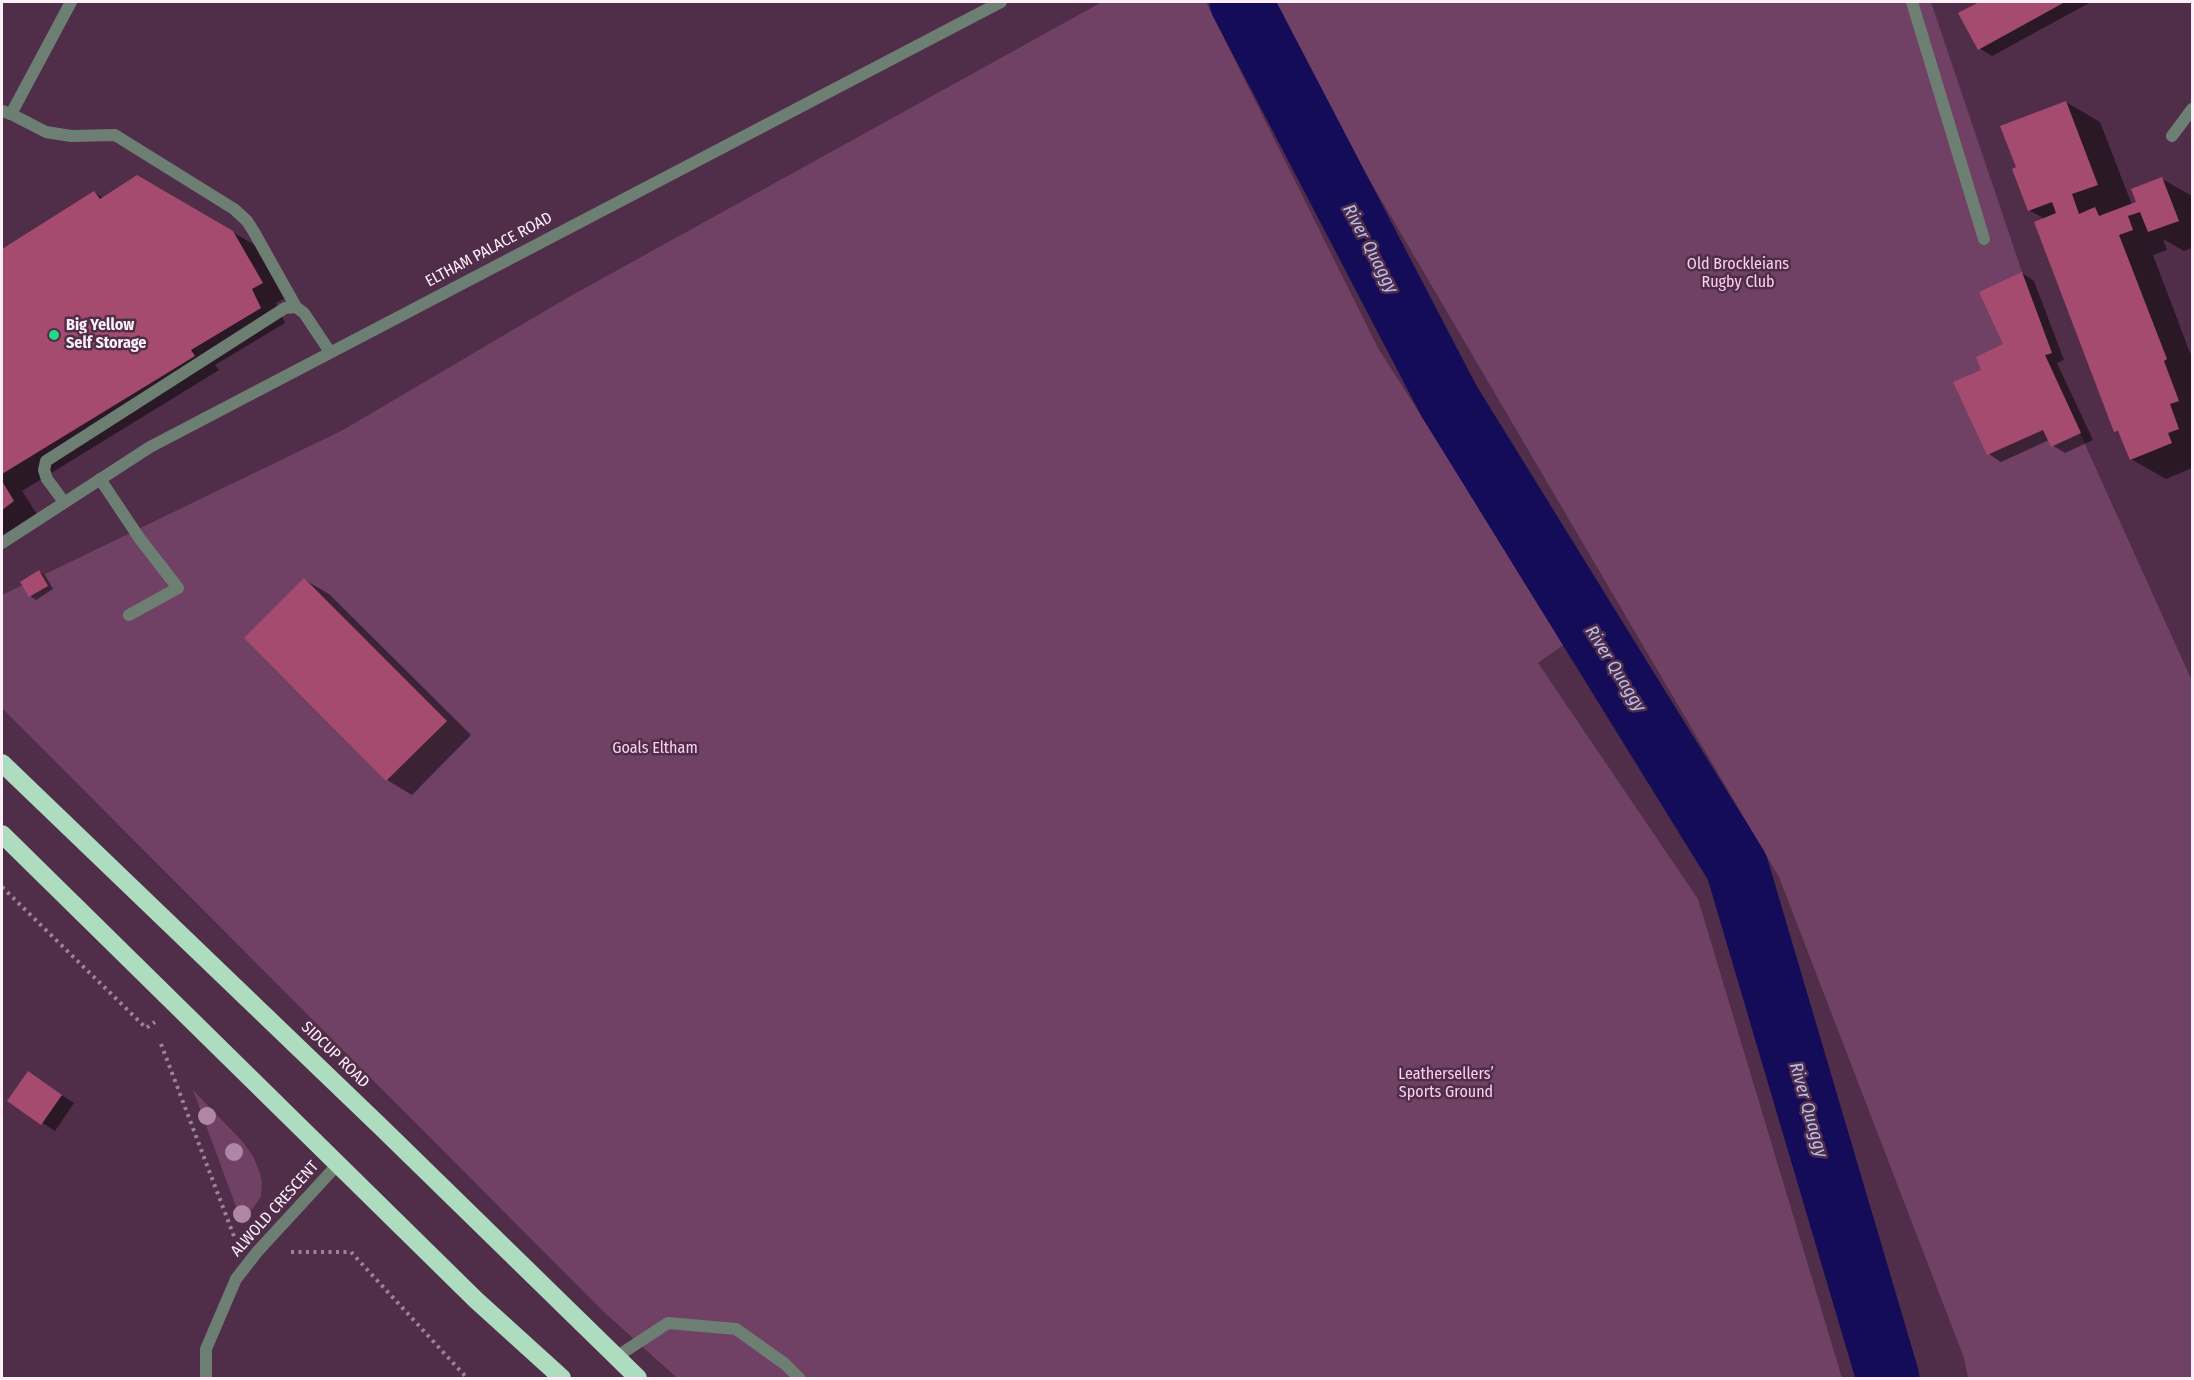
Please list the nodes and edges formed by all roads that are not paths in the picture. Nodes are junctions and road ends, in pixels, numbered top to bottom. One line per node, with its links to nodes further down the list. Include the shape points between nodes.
1 (71, 2): 5 (street)
2 (1001, 2): 9 (street, ELTHAM PALACE ROAD)
3 (1911, 2): 7 (street)
4 (2193, 109): 6 (street)
5 (6, 112): 8 (street, via 46,132 115,135 234,209 251,226)
6 (2172, 136)
7 (1984, 239)
8 (296, 307): 9 (street); 11 (street, via 285,308 46,461 47,479)
9 (330, 352): 10 (street, ELTHAM PALACE ROAD, via 150,447)
10 (100, 479): 11 (street, ELTHAM PALACE ROAD); 13 (street, via 178,588)
11 (64, 502): 12 (street, ELTHAM PALACE ROAD)
12 (2, 543)
13 (129, 615)
14 (2, 763): 17 (highway, SIDCUP ROAD)
15 (2, 834): 16 (highway)
16 (338, 1164): 18 (street, ALWOLD CRESCENT, via 236,1279 206,1349); 19 (highway, via 476,1300)
17 (616, 1357): 20 (highway, SIDCUP ROAD); 21 (street, via 668,1323 736,1329)
18 (206, 1378)
19 (562, 1378)
20 (638, 1378)
21 (799, 1378)

